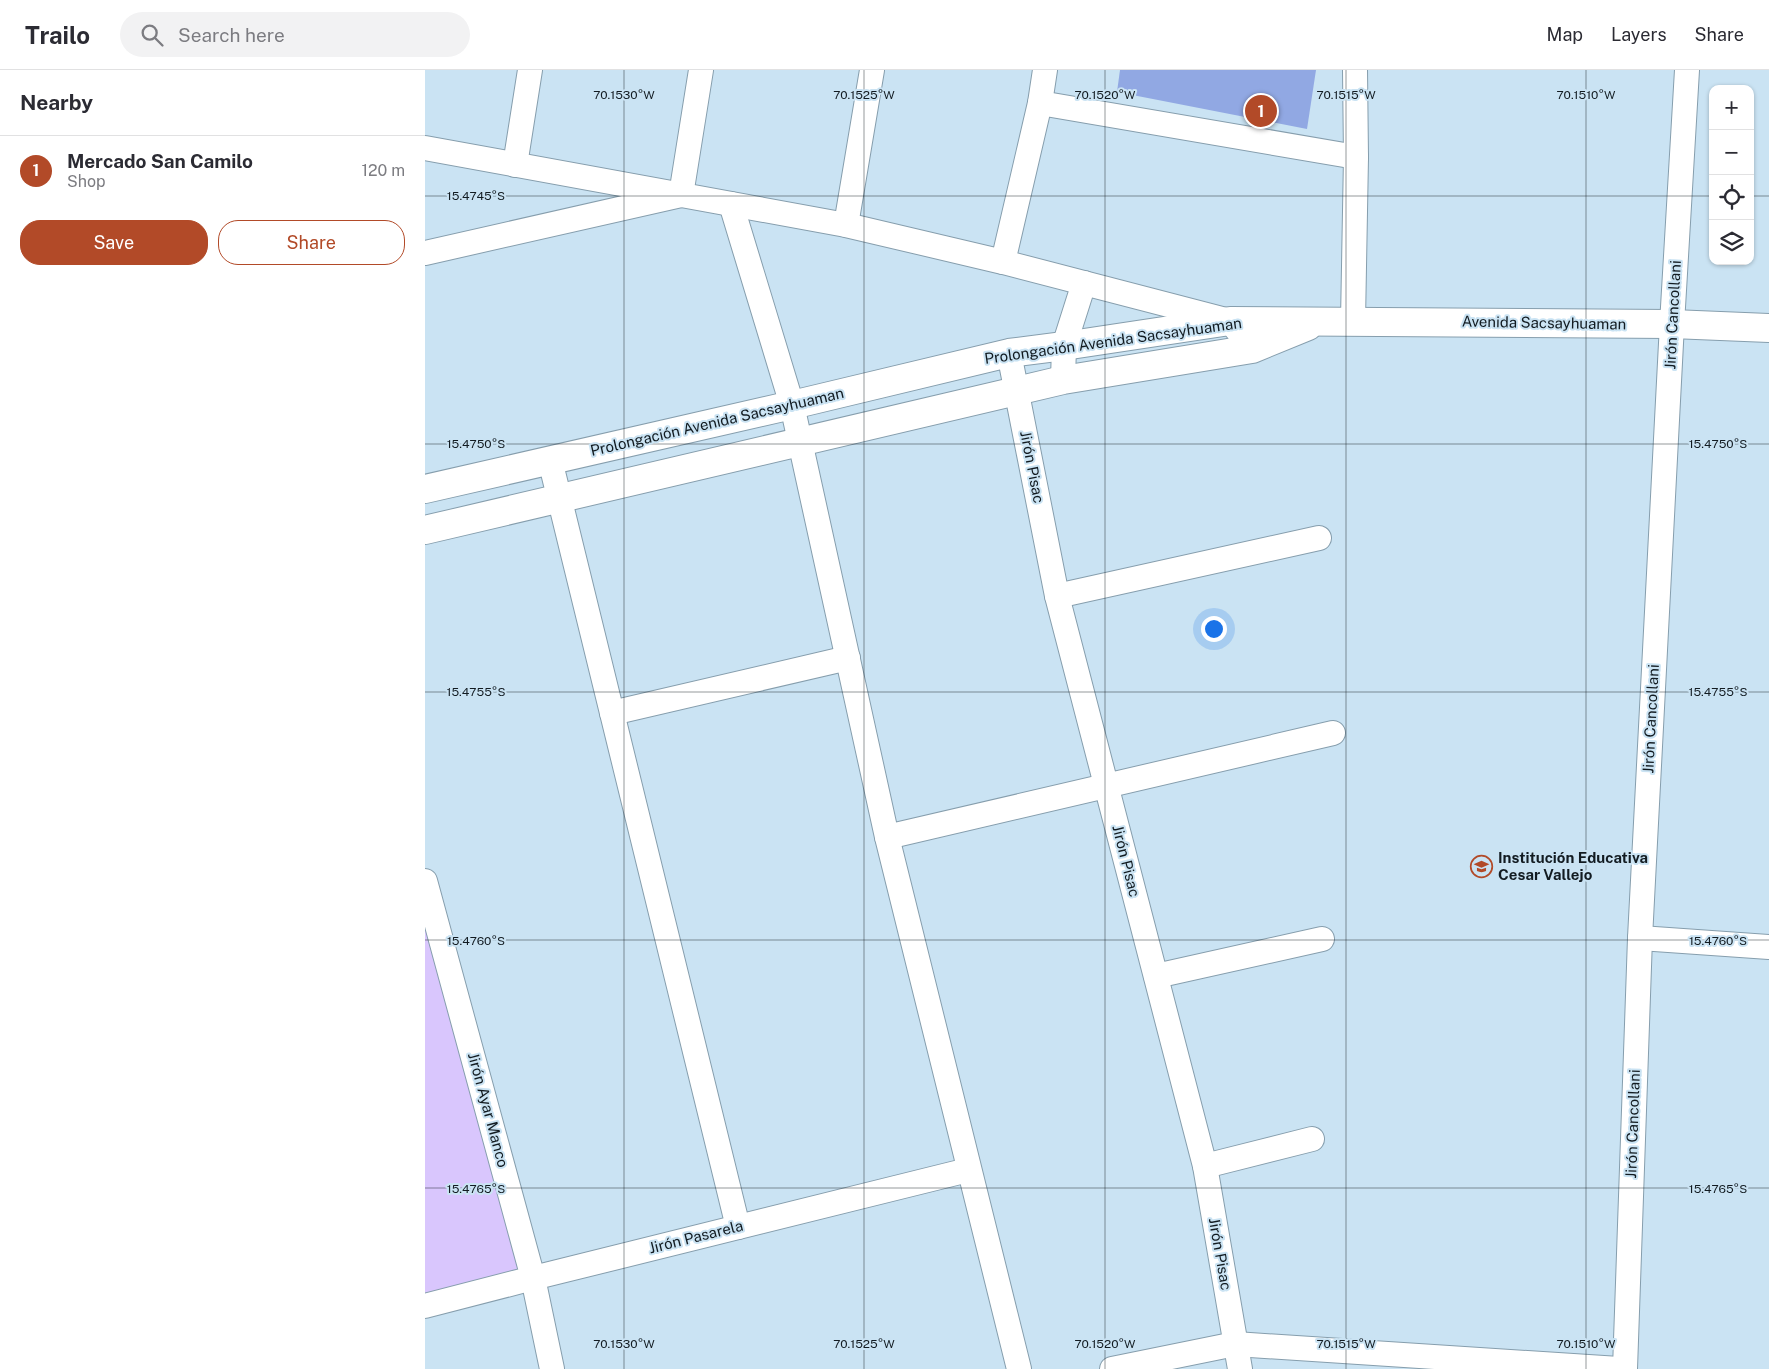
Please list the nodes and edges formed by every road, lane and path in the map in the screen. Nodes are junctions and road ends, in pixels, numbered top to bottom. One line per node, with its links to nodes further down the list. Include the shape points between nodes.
1 (530, 70): 10 (street)
2 (701, 70): 11 (street)
3 (872, 70): 13 (street)
4 (1045, 70): 7 (street)
5 (1355, 70): 9 (street)
6 (1687, 70): 20 (street, Jirón Cancollani)
7 (1040, 103): 9 (street); 15 (street)
8 (425, 148): 10 (street)
9 (1356, 157): 18 (street)
10 (515, 165): 11 (street)
11 (681, 195): 12 (street); 14 (street)
12 (731, 204): 13 (street); 27 (street)
13 (846, 225): 15 (street)
14 (425, 253)
15 (1003, 262): 16 (street)
16 (1084, 283): 17 (street); 22 (street)
17 (1230, 321): 19 (street, Prolongación Avenida Sacsayhuaman); 22 (street, Prolongación Avenida Sacsayhuaman); 23 (street)
18 (1353, 321): 19 (street, Avenida Sacsayhuaman); 20 (street, Avenida Sacsayhuaman)
19 (1318, 322): 23 (street, Prolongación Avenida Sacsayhuaman)
20 (1672, 324): 21 (street, Avenida Sacsayhuaman); 41 (street, Jirón Cancollani)
21 (1769, 328)
22 (1064, 346): 24 (street, Prolongación Avenida Sacsayhuaman); 25 (street)
23 (1252, 349): 25 (street, Prolongación Avenida Sacsayhuaman)
24 (1009, 353): 26 (street, Jirón Pisac); 27 (street, Prolongación Avenida Sacsayhuaman)
25 (1063, 380): 26 (street, Prolongación Avenida Sacsayhuaman)
26 (1017, 391): 28 (street, Prolongación Avenida Sacsayhuaman); 34 (street, Jirón Pisac)
27 (792, 405): 28 (street); 29 (street, Prolongación Avenida Sacsayhuaman)
28 (800, 442): 31 (street, Prolongación Avenida Sacsayhuaman); 35 (street)
29 (550, 460): 30 (street, Prolongación Avenida Sacsayhuaman); 31 (street)
30 (425, 489)
31 (559, 499): 32 (street, Prolongación Avenida Sacsayhuaman); 36 (street)
32 (425, 530)
33 (1319, 538): 34 (street)
34 (1057, 596): 38 (street, Jirón Pisac)
35 (847, 658): 36 (street); 39 (street)
36 (612, 713): 48 (street)
37 (1333, 733): 38 (street)
38 (1107, 786): 39 (street); 44 (street, Jirón Pisac)
39 (887, 838): 47 (street)
40 (425, 881): 49 (street, Jirón Ayar Manco)
41 (1640, 938): 43 (street); 57 (street, Jirón Cancollani)
42 (1321, 939): 44 (street)
43 (1769, 947)
44 (1155, 976): 46 (street, Jirón Pisac)
45 (1312, 1139): 46 (street)
46 (1205, 1166): 51 (street, Jirón Pisac)
47 (968, 1170): 48 (street, Jirón Pasarela); 53 (street)
48 (738, 1227): 49 (street, Jirón Pasarela)
49 (533, 1278): 50 (street, Jirón Pasarela); 52 (street, Jirón Ayar Manco)
50 (425, 1306)
51 (1235, 1344): 54 (street); 55 (street, Jirón Pisac); 56 (street)
52 (552, 1369)
53 (1019, 1369)
54 (1112, 1369)
55 (1241, 1369)
56 (1619, 1369)
57 (1625, 1369)

